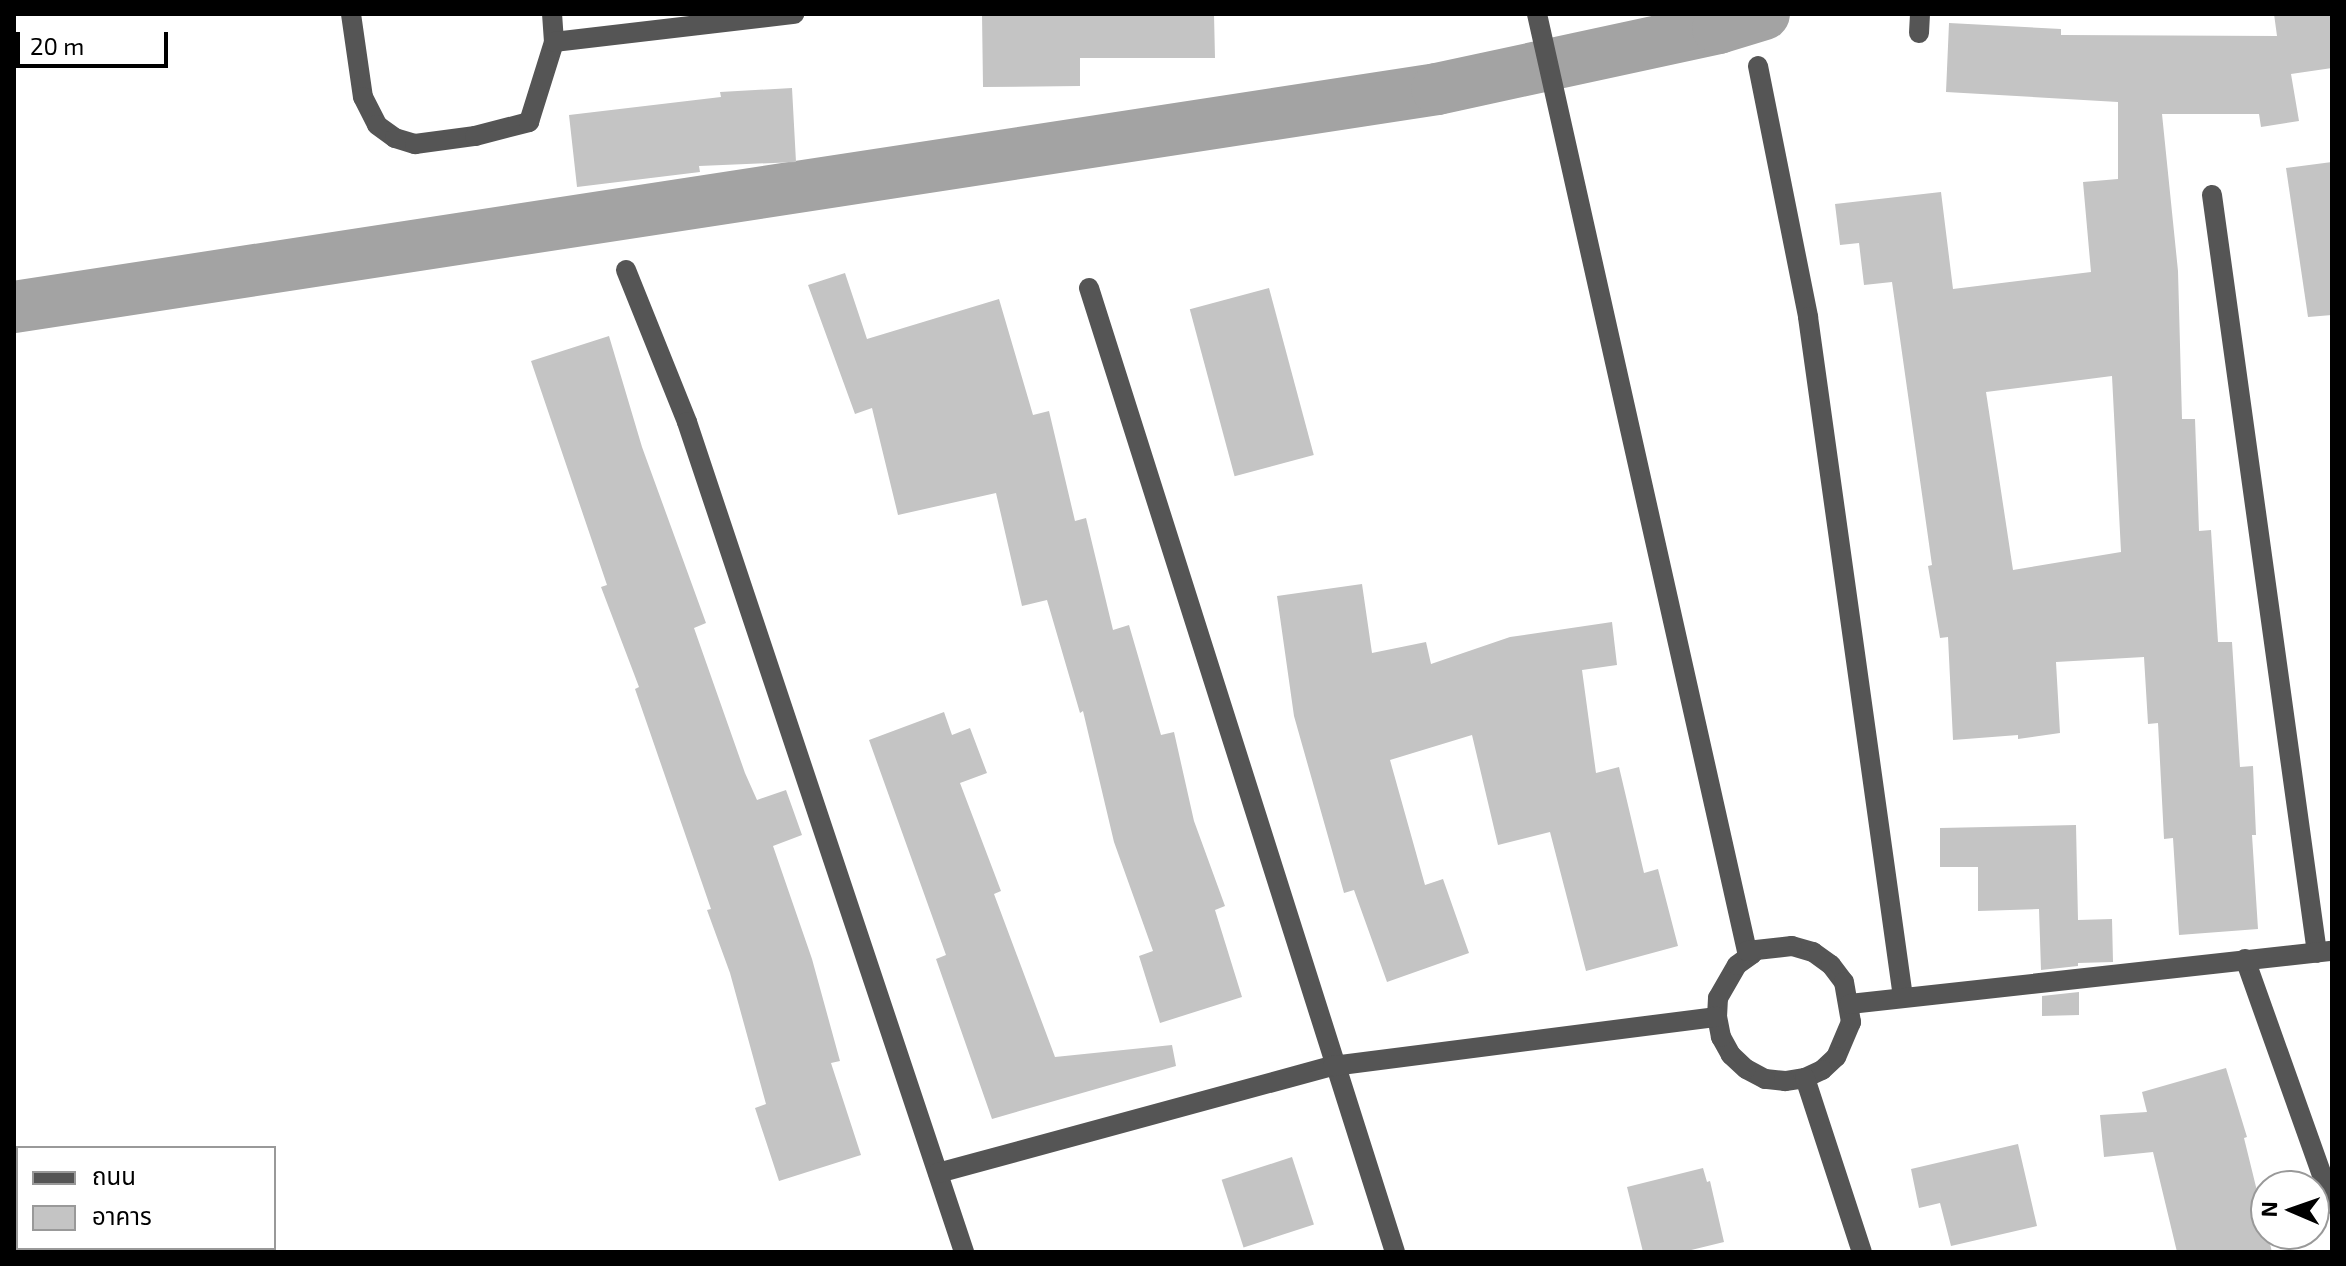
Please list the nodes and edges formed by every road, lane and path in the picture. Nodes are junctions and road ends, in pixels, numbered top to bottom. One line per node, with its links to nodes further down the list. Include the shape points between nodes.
1 (351, 14): 6 (street, via 363,97 377,125 415,144 529,122)
2 (552, 14): 6 (street)
3 (794, 14): 5 (street)
4 (1537, 14): 11 (street)
5 (768, 15): 6 (street)
6 (554, 42)
7 (1758, 66): 14 (street, via 1808,317)
8 (2212, 195): 12 (street)
9 (626, 270): 19 (street, via 687,422)
10 (1089, 288): 17 (street)
11 (1747, 951): 15 (street, via 1792,946 1813,952 1844,982); 16 (street, via 1752,954 1726,980)
12 (2324, 952): 13 (street)
13 (2245, 959): 14 (street); 20 (street)
14 (1903, 997): 15 (street)
15 (1850, 1004): 18 (street, via 1851,1022 1836,1057)
16 (1717, 1017): 17 (street); 18 (street, via 1731,1055 1746,1069 1765,1079)
17 (1333, 1066): 19 (street); 22 (street)
18 (1805, 1078): 23 (street)
19 (938, 1173): 21 (street)
20 (2332, 1204)
21 (964, 1252)
22 (1395, 1252)
23 (1862, 1252)

